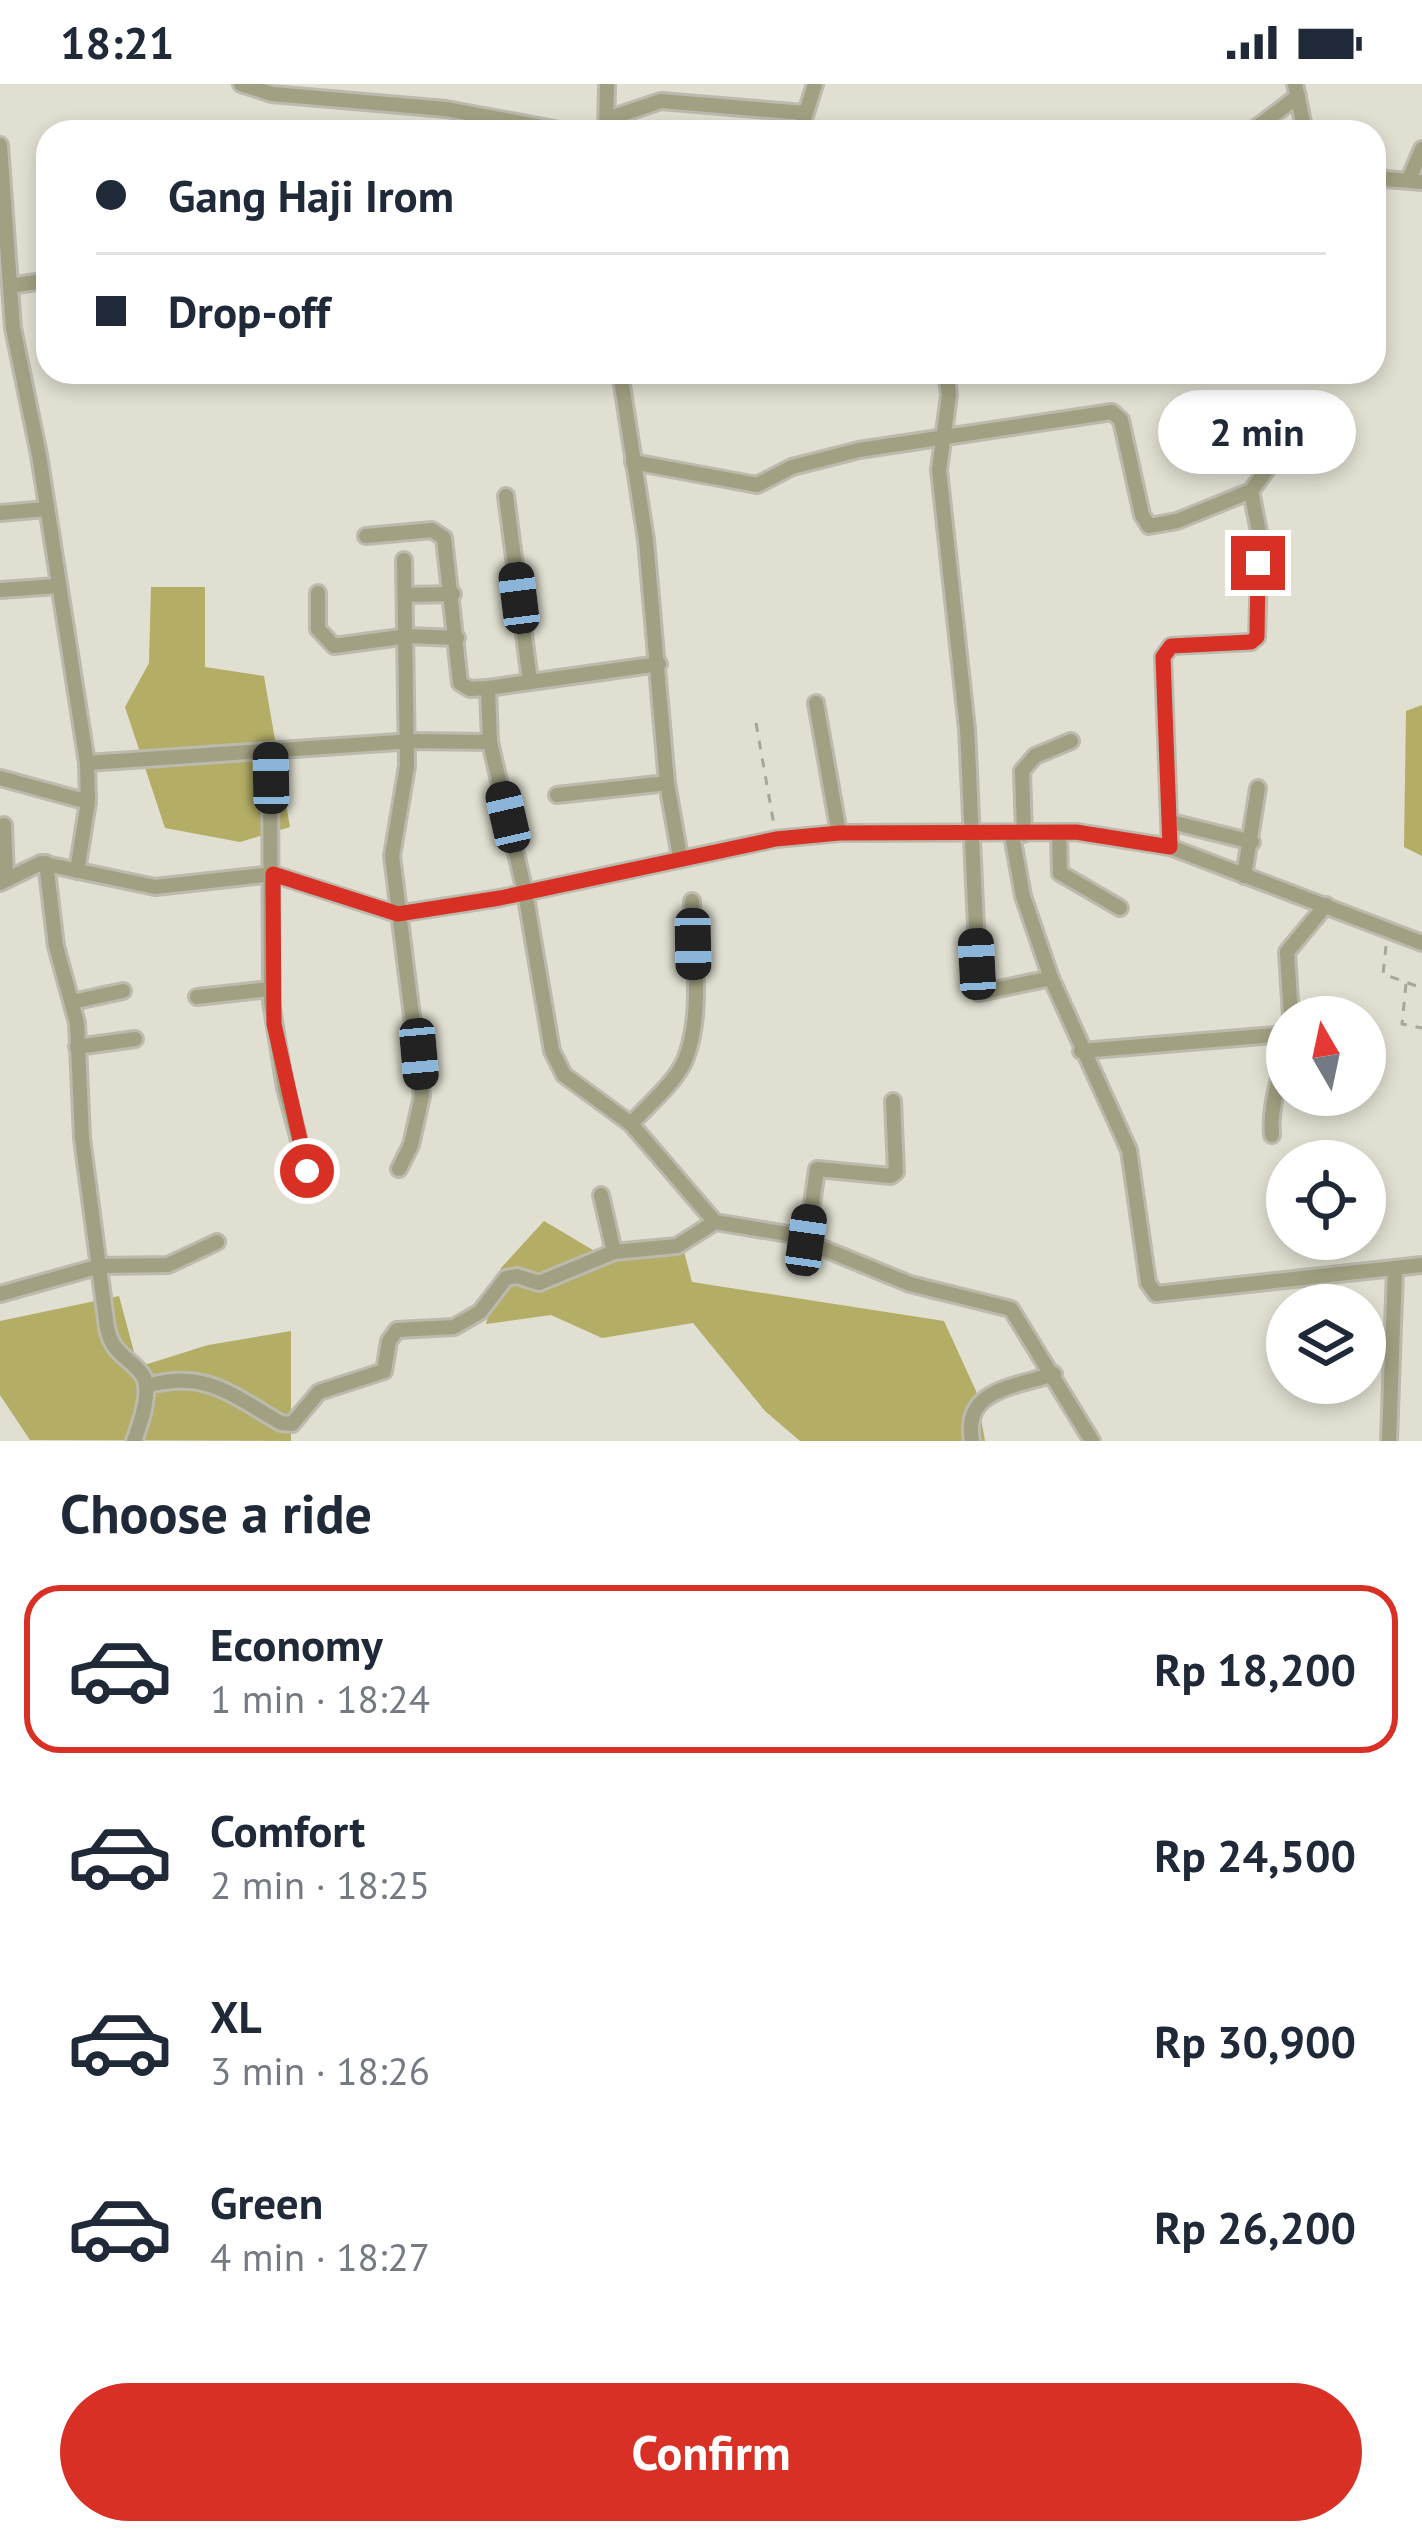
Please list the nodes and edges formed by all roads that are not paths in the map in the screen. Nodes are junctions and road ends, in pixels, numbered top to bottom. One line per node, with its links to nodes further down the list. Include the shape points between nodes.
1 (241, 84): 6 (street)
2 (607, 84): 7 (street)
3 (815, 84): 5 (street)
4 (1296, 90): 10 (street); 11 (street)
5 (804, 112): 8 (street, via 662,101); 9 (street)
6 (505, 120)
7 (607, 120)
8 (618, 120)
9 (802, 120)
10 (1264, 120)
11 (1302, 120)
12 (0, 145): 17 (street)
13 (1422, 149): 15 (street)
14 (1386, 179): 15 (street)
15 (1416, 180)
16 (35, 282): 17 (street)
17 (10, 286): 25 (street)
18 (622, 384): 22 (street)
19 (947, 384): 21 (street)
20 (1274, 432): 23 (street, via 1268,468)
21 (940, 437): 22 (street, via 799,465 757,485); 23 (street, via 1112,412 1121,420 1149,526); 55 (street)
22 (633, 462): 36 (street)
23 (1251, 491): 50 (street, via 1260,537 1257,637 1171,646 1163,657)
24 (506, 496): 37 (street)
25 (46, 508): 26 (street); 29 (street)
26 (0, 513)
27 (366, 536): 32 (street, via 438,531)
28 (404, 560): 33 (street)
29 (57, 586): 30 (street); 44 (street)
30 (0, 590)
31 (318, 593): 34 (street, via 318,629 334,646)
32 (453, 594): 33 (street); 35 (street)
33 (406, 595): 34 (street)
34 (408, 636): 35 (street); 40 (street)
35 (457, 638): 38 (street, via 460,683)
36 (659, 664): 37 (street); 46 (street)
37 (530, 681): 38 (street)
38 (488, 688): 42 (street)
39 (816, 703): 52 (street)
40 (406, 741): 42 (street); 43 (street); 68 (street, via 392,856)
41 (1071, 741): 54 (street, via 1035,756 1022,771)
42 (490, 742): 64 (street)
43 (270, 751): 44 (street); 61 (street)
44 (87, 763): 49 (street)
45 (0, 778): 49 (street)
46 (667, 782): 48 (street); 58 (street)
47 (1258, 788): 56 (street)
48 (557, 796)
49 (88, 802): 60 (street)
50 (1171, 822): 56 (street); 57 (street)
51 (4, 825): 63 (street)
52 (839, 833): 55 (street); 58 (street)
53 (1059, 833): 54 (street); 57 (street); 67 (street, via 1060,873)
54 (1018, 834): 55 (street); 70 (street, via 1023,896)
55 (971, 836): 70 (street, via 979,993)
56 (1252, 842): 62 (street)
57 (1170, 847): 62 (street)
58 (680, 856): 64 (street)
59 (46, 863): 60 (street); 63 (street); 75 (street, via 56,946)
60 (77, 871): 61 (street, via 154,887)
61 (273, 874): 68 (street); 71 (street)
62 (1244, 876): 66 (street)
63 (3, 881)
64 (525, 892): 68 (street); 82 (street, via 556,1064)
65 (692, 901): 82 (street, via 688,1050)
66 (1326, 905): 69 (street); 73 (street, via 1287,952)
67 (1120, 908)
68 (398, 914): 84 (street, via 422,1096)
69 (1422, 944)
70 (1051, 978): 79 (street)
71 (270, 989): 74 (street); 85 (street)
72 (123, 991): 75 (street)
73 (1290, 996)
74 (196, 997)
75 (73, 1002): 78 (street)
76 (1266, 1038): 79 (street)
77 (135, 1039): 78 (street)
78 (77, 1047): 92 (street)
79 (1081, 1051): 93 (street, via 1129,1150 1156,1294)
80 (893, 1101): 88 (street, via 896,1172 817,1169)
81 (1270, 1116): 83 (street)
82 (631, 1124): 87 (street)
83 (1272, 1135)
84 (399, 1169)
85 (307, 1171)
86 (601, 1195): 90 (street)
87 (715, 1222): 88 (street); 90 (street, via 677,1246)
88 (806, 1240): 95 (street, via 910,1285 1008,1307)
89 (217, 1242): 92 (street, via 168,1265)
90 (614, 1252): 96 (street, via 539,1283 506,1278 480,1312 454,1327 398,1330 384,1371 320,1392 292,1424 191,1378)
91 (1422, 1265): 93 (street)
92 (100, 1266): 94 (street); 96 (street, via 110,1342)
93 (1395, 1269): 100 (street)
94 (0, 1294)
95 (1054, 1374): 98 (street, via 985,1398 969,1414); 99 (street)
96 (146, 1387): 97 (street)
97 (134, 1441)
98 (972, 1441)
99 (1092, 1441)
100 (1389, 1441)

